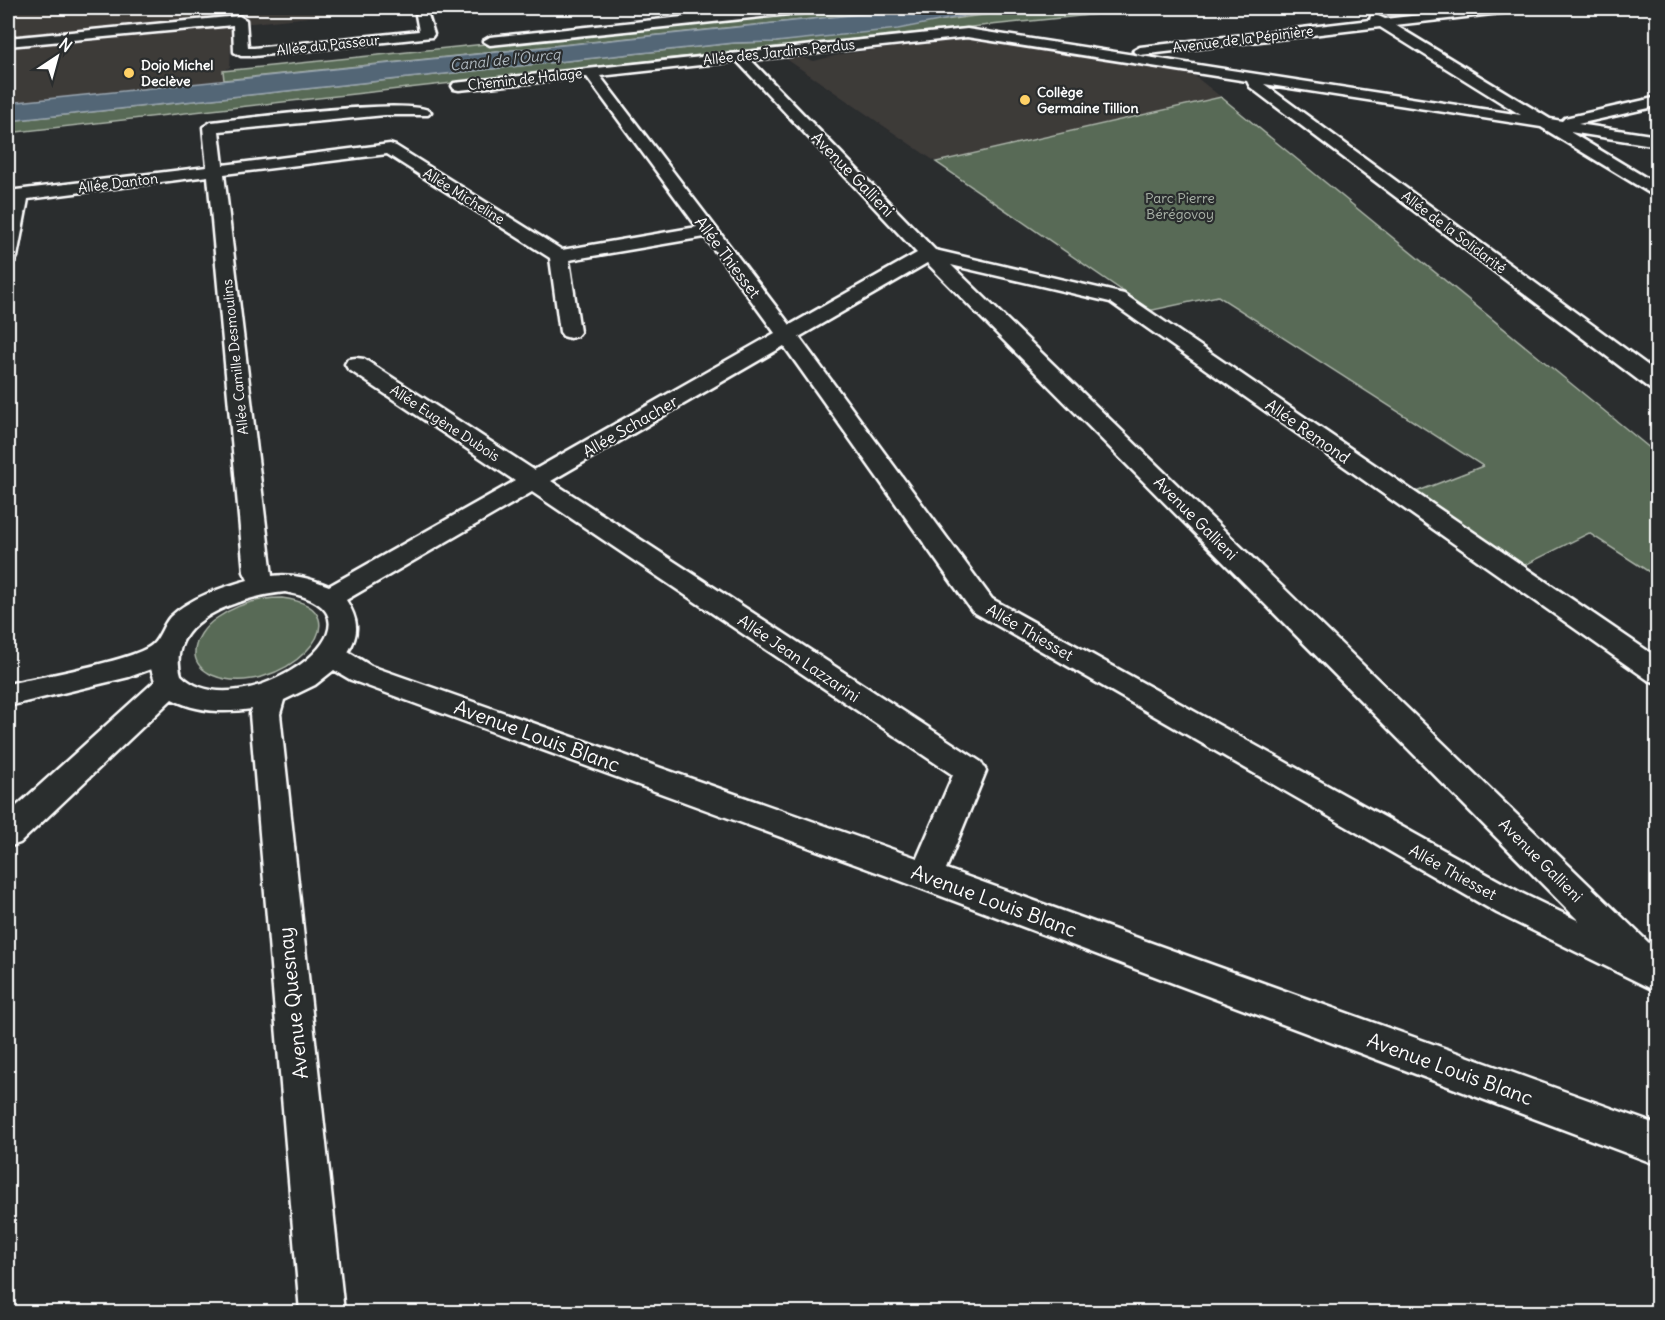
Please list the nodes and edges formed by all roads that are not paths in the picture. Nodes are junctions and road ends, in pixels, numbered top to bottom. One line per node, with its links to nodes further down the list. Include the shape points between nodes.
1 (809, 8): 6 (street)
2 (1510, 8): 7 (street, Avenue de la Pépinière)
3 (637, 10): 6 (street, via 652,16)
4 (1366, 13): 7 (street)
5 (422, 15): 11 (street, Allée du Passeur, via 427,34)
6 (707, 18): 9 (street)
7 (1382, 23): 13 (street, Avenue de la Pépinière, via 1130,52); 18 (street)
8 (297, 32): 11 (street)
9 (490, 41)
10 (8, 42): 11 (street, Allée du Passeur, via 167,22 239,20 241,52)
11 (298, 48)
12 (740, 56): 13 (street, Allée des Jardins Perdus, via 967,33); 14 (street, Allée des Jardins Perdus); 27 (street, Avenue Gallieni)
13 (1121, 57): 15 (street, Allée des Jardins Perdus)
14 (591, 72): 16 (street, Chemin de Halage); 26 (street, Allée Thiesset)
15 (1254, 78): 20 (street, Allée des Jardins Perdus); 33 (street, Allée de la Solidarité, via 1255,84)
16 (459, 86)
17 (1658, 101): 21 (street)
18 (1524, 111): 20 (street); 21 (street)
19 (423, 112): 23 (street, Allée Camille Desmoulins, via 385,111 211,127)
20 (1505, 117): 21 (street, Allée des Jardins Perdus)
21 (1547, 123): 22 (street); 24 (street)
22 (1658, 141)
23 (216, 171): 25 (street, Allée Danton); 28 (street, Allée Micheline, via 390,150); 35 (street, Allée Camille Desmoulins, via 257,572)
24 (1658, 193)
25 (14, 196): 29 (street, Allée Danton)
26 (708, 231): 28 (street); 31 (street, Allée Thiesset)
27 (929, 254): 31 (street, Allée Schacher); 39 (street, Allée Remond, via 1116,298); 45 (street, Avenue Gallieni)
28 (559, 256): 30 (street)
29 (8, 257)
30 (570, 332)
31 (788, 336): 34 (street, Allée Schacher); 45 (street, Allée Thiesset, via 981,605 1509,903)
32 (357, 364): 34 (street, Allée Eugène Dubois)
33 (1658, 384)
34 (534, 481): 36 (street, Allée Schacher); 44 (street, Allée Jean Lazzarini, via 970,771)
35 (264, 584): 36 (street, via 299,584); 37 (street, via 230,594 191,615)
36 (331, 597): 38 (street, via 344,623)
37 (165, 650): 40 (street, via 164,668); 42 (street, via 129,667)
38 (331, 655): 41 (street, via 309,675); 44 (street, Avenue Louis Blanc, via 362,673)
39 (1658, 673)
40 (172, 684): 41 (street, via 189,695 213,701 241,701); 43 (street)
41 (271, 694): 47 (street, Avenue Quesnay, via 265,714)
42 (8, 695)
43 (8, 834)
44 (926, 876): 46 (street, Avenue Louis Blanc)
45 (1658, 975)
46 (1658, 1145)
47 (322, 1312)

